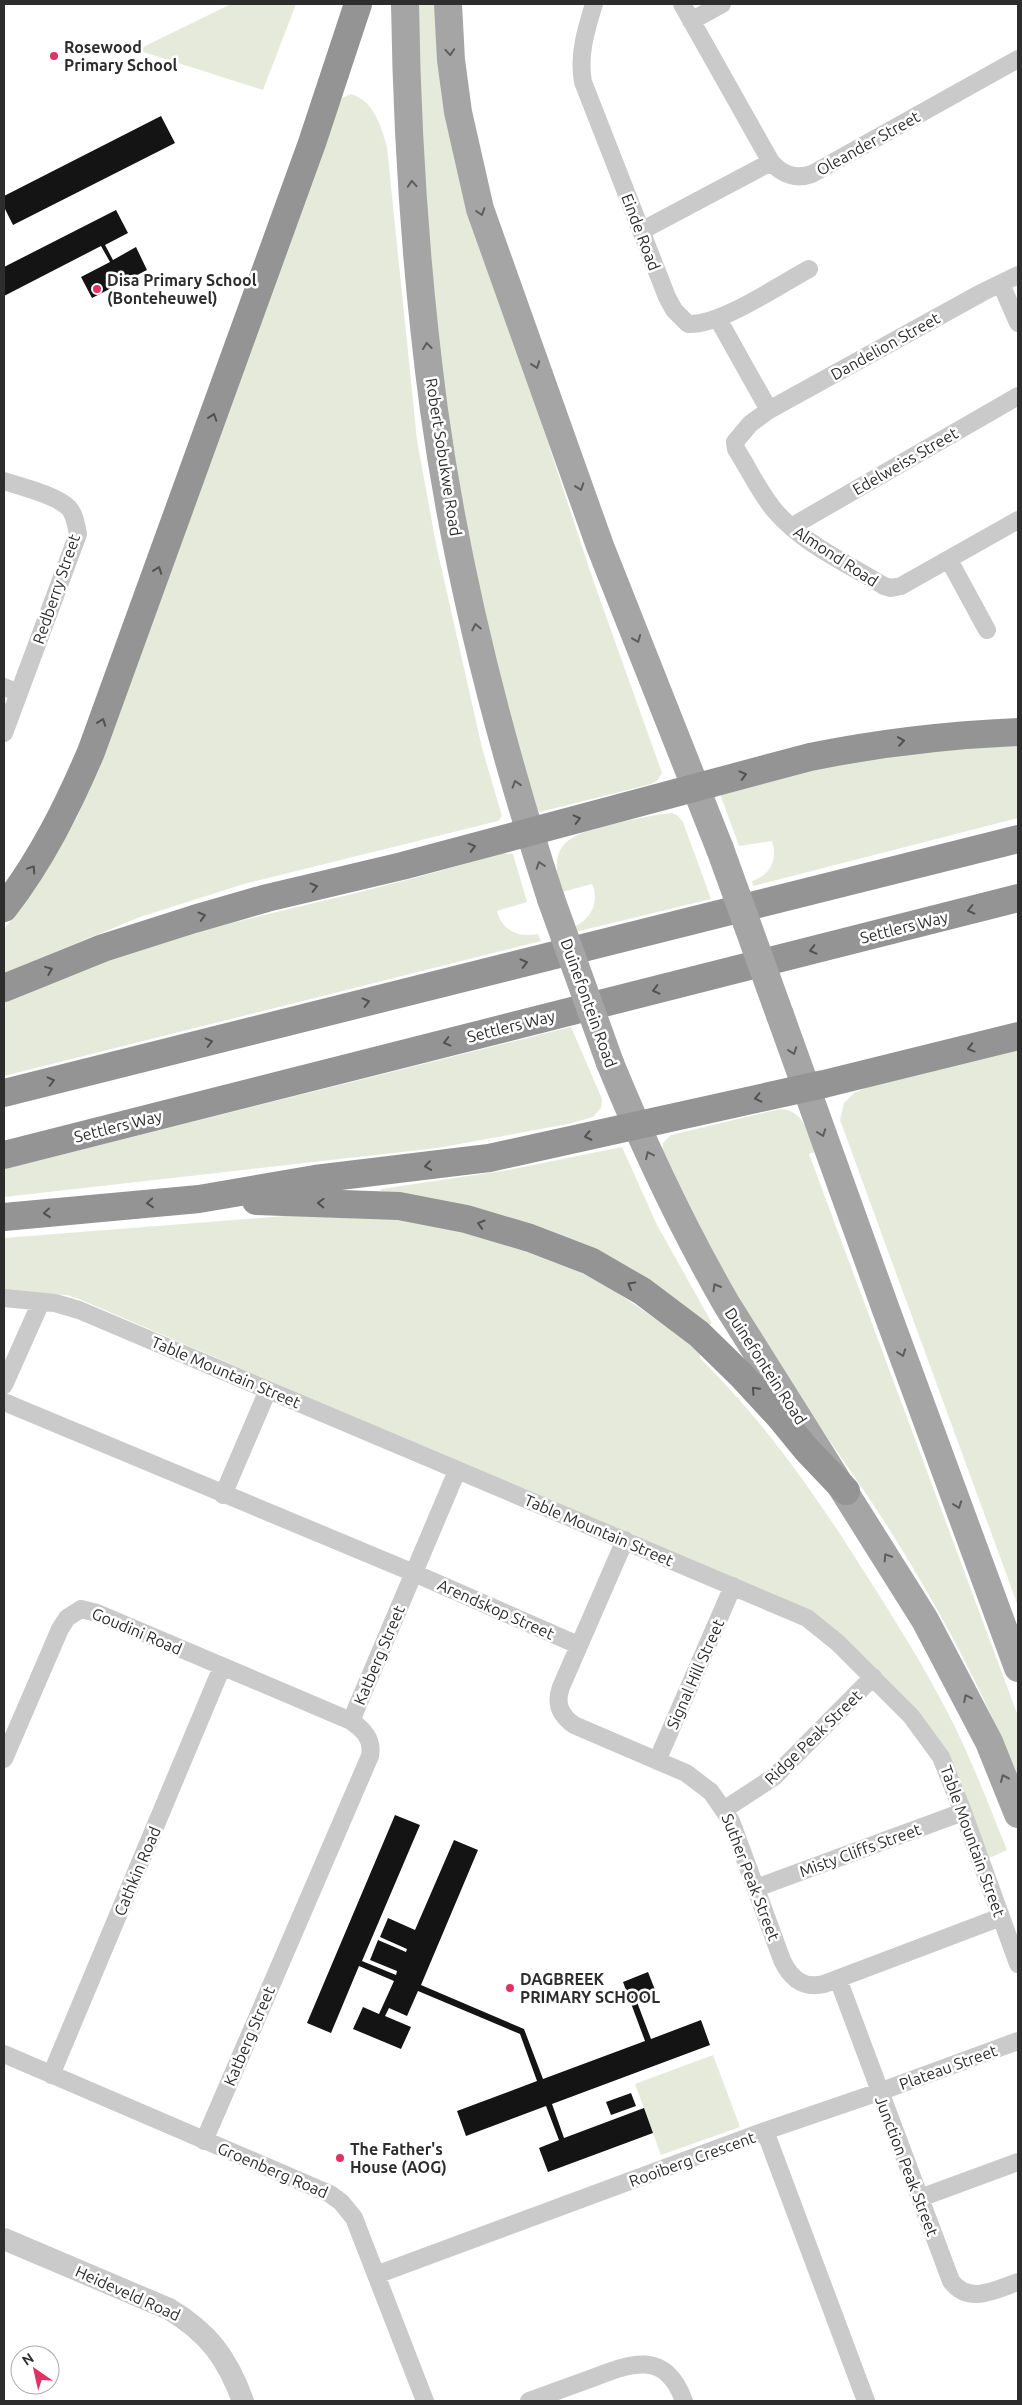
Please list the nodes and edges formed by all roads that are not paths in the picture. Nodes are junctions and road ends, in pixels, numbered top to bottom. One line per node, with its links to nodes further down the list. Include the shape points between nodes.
1 (358, 4): 32 (highway, one-way to 1, via 35,866 53,834 91,752 312,143)
2 (405, 4): 28 (main road, Robert Sobukwe Road, one-way to 2, via 488,679 452,513 435,410 411,183)
3 (448, 4): 27 (main road, one-way to 27, via 458,112 480,209 600,546)
4 (594, 4): 10 (street, Einde Road, via 580,68)
5 (682, 4): 7 (street, Oleander Street)
6 (722, 4): 7 (street)
7 (691, 21): 9 (street, Oleander Street)
8 (1018, 59): 9 (street, Oleander Street, via 812,174 790,176)
9 (771, 162): 10 (street)
10 (641, 231): 14 (street, Einde Road, via 667,297 681,318 688,324 701,325)
11 (809, 269): 14 (street, Einde Road)
12 (1018, 275): 13 (street, Dandelion Street)
13 (1001, 284): 15 (street); 17 (street, Dandelion Street)
14 (718, 318): 17 (street)
15 (1018, 323)
16 (1018, 396): 21 (street, Edelweiss Street)
17 (769, 410): 18 (street, Dandelion Street, via 737,437)
18 (736, 449): 21 (street, Almond Road, via 774,510)
19 (4, 480): 24 (street, Redberry Street, via 64,504 74,516 78,534)
20 (1018, 520): 22 (street, Almond Road)
21 (791, 527): 22 (street, Almond Road, via 815,546 891,588 901,586)
22 (949, 560): 23 (street)
23 (987, 630)
24 (11, 690): 26 (street, Redberry Street)
25 (1018, 732): 27 (highway, one-way to 25, via 859,747 968,734)
26 (4, 733)
27 (696, 788): 28 (highway, one-way to 27); 35 (main road, one-way to 35, bridge)
28 (530, 831): 31 (main road, Robert Sobukwe Road, one-way to 28); 33 (highway, one-way to 28, via 103,948 194,919)
29 (1018, 839): 36 (highway, one-way to 29)
30 (1018, 898): 38 (highway, Settlers Way, one-way to 38)
31 (552, 899): 37 (main road, Duinefontein Road, bridge)
32 (4, 908)
33 (4, 988)
34 (1018, 1036): 35 (highway, one-way to 35)
35 (806, 1087): 37 (highway, one-way to 37); 54 (main road, one-way to 54)
36 (4, 1093)
37 (635, 1126): 39 (highway, one-way to 39, via 488,1158 315,1179); 47 (main road, Duinefontein Road, one-way to 37, via 727,1305 684,1227)
38 (4, 1155)
39 (199, 1199): 40 (highway, one-way to 40); 47 (highway, one-way to 39, via 699,1334 642,1291 590,1261 530,1238 466,1219 399,1206)
40 (4, 1217)
41 (4, 1298): 42 (street, Table Mountain Street)
42 (41, 1302): 43 (street); 44 (street, Table Mountain Street, via 79,1310)
43 (4, 1385)
44 (268, 1390): 46 (street, Table Mountain Street); 48 (street)
45 (4, 1402): 48 (street)
46 (457, 1471): 49 (street, Table Mountain Street); 50 (street, Katberg Street)
47 (846, 1491): 61 (main road, Duinefontein Road, one-way to 47, via 953,1669)
48 (223, 1495): 50 (street)
49 (625, 1540): 51 (street, Table Mountain Street); 52 (street, Suther Peak Street)
50 (414, 1573): 52 (street, Arendskop Street); 56 (street, Katberg Street)
51 (733, 1586): 55 (street, Table Mountain Street, via 807,1618); 58 (street, Signal Hill Street)
52 (578, 1645): 58 (street, Suther Peak Street, via 559,1694 562,1714 574,1725)
53 (222, 1667): 56 (street, Goudini Road); 57 (street, Goudini Road, via 81,1609 74,1612 60,1629); 68 (street, Cathkin Road)
54 (1018, 1668)
55 (873, 1677): 59 (street, Ridge Peak Street, via 774,1777); 60 (street, Table Mountain Street, via 911,1716 941,1757)
56 (351, 1720): 71 (street, Katberg Street, via 367,1735 370,1756)
57 (4, 1759)
58 (657, 1761): 59 (street, Suther Peak Street, via 700,1782)
59 (725, 1809): 62 (street, Suther Peak Street)
60 (964, 1812): 62 (street, Misty Cliffs Street); 63 (street, Table Mountain Street)
61 (1018, 1814)
62 (756, 1888): 65 (street, Suther Peak Street, via 782,1960 796,1980 813,1986)
63 (1001, 1917): 64 (street, Table Mountain Street); 65 (street, Suther Peak Street)
64 (1018, 1964)
65 (838, 1979): 69 (street, Junction Peak Street)
66 (1018, 2040): 69 (street, Plateau Street)
67 (4, 2054): 68 (street, Groenberg Road)
68 (51, 2075): 71 (street, Groenberg Road)
69 (879, 2092): 70 (street, Plateau Street); 73 (street, Junction Peak Street)
70 (765, 2131): 75 (street, Rooiberg Crescent); 81 (street, Rooiberg Crescent)
71 (204, 2141): 75 (street, Groenberg Road, via 330,2194 341,2202 354,2218)
72 (1018, 2162): 73 (street)
73 (920, 2198): 76 (street, Junction Peak Street, via 945,2270 956,2288 977,2295)
74 (4, 2239): 77 (street, Heideveld Road, via 187,2319 215,2345)
75 (376, 2276): 78 (street, Groenberg Road)
76 (1018, 2282)
77 (243, 2401)
78 (425, 2401)
79 (529, 2401): 80 (street, via 641,2363 667,2373)
80 (684, 2401)
81 (866, 2401)

